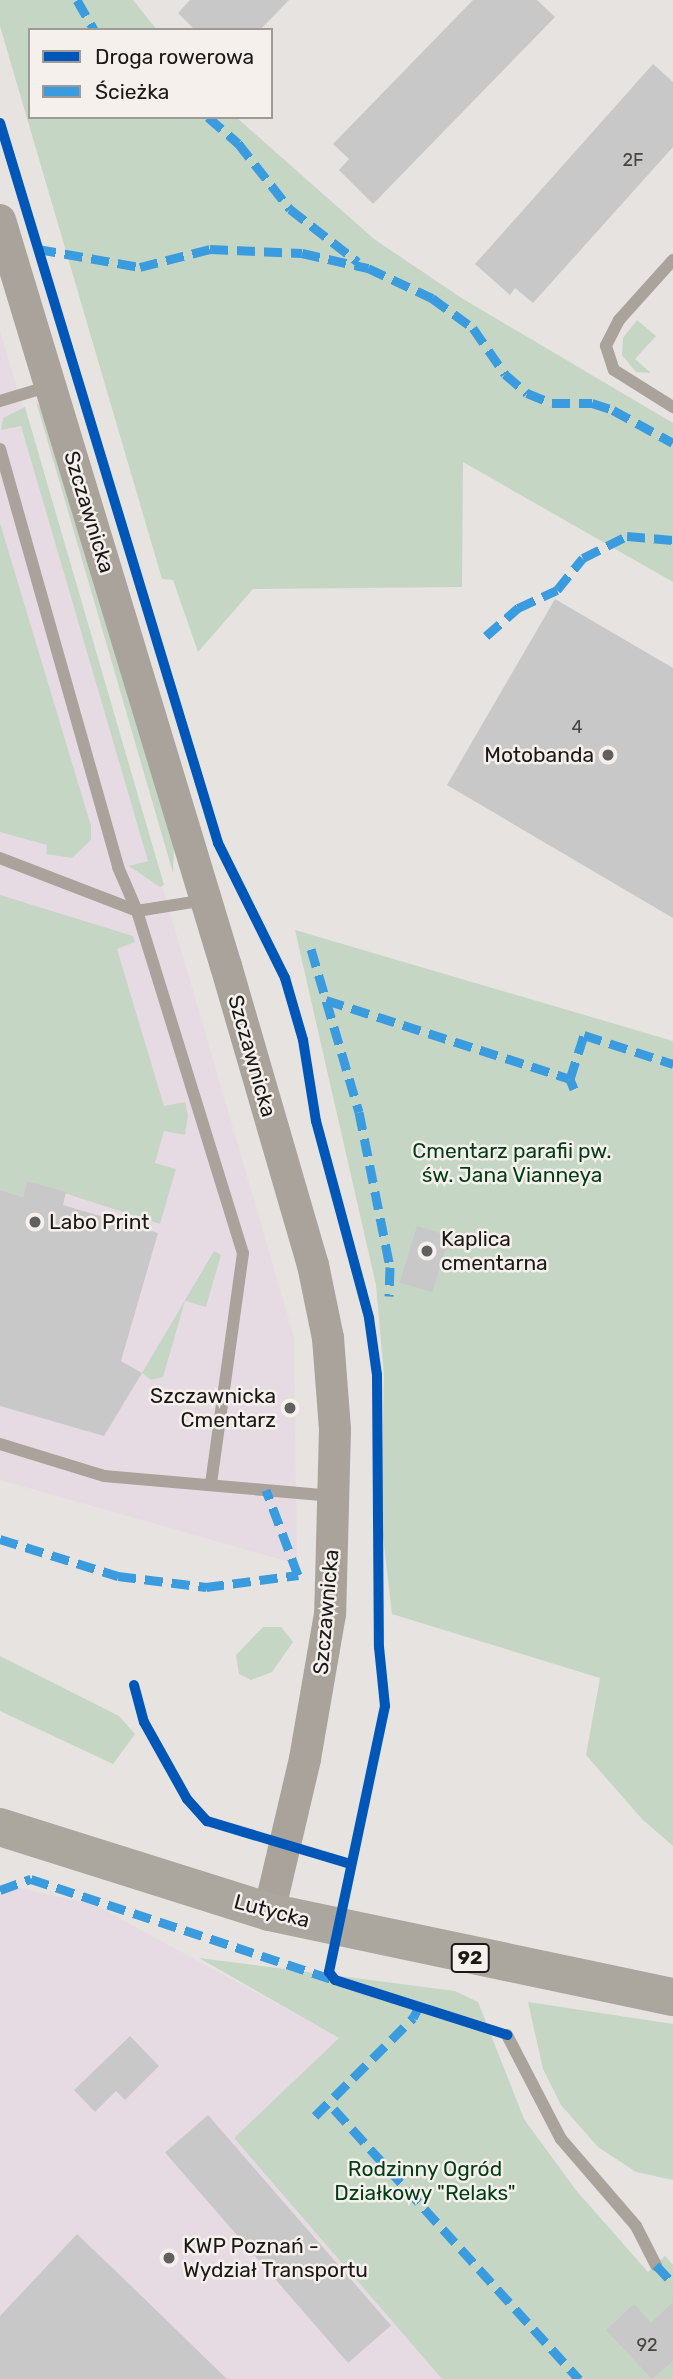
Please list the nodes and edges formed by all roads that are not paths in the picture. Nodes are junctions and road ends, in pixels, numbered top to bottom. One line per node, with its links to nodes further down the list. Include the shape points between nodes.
1 (0, 219): 3 (street, Szczawnicka)
2 (673, 260): 5 (lane, via 619,320 606,346 614,370)
3 (51, 386): 4 (lane); 8 (street, Szczawnicka)
4 (0, 401)
5 (673, 407)
6 (0, 449): 9 (lane, via 118,867)
7 (0, 858): 9 (lane)
8 (206, 900): 9 (lane); 12 (street, Szczawnicka, via 321,1298 334,1399)
9 (137, 911): 11 (lane, via 243,1253)
10 (0, 1444): 11 (lane, via 104,1476)
11 (211, 1485): 12 (lane)
12 (334, 1496): 14 (street, Szczawnicka, via 320,1686)
13 (0, 1826): 14 (main road, Lutycka / 92)
14 (269, 1912): 15 (main road, Lutycka / 92)
15 (673, 1997)
16 (507, 2035): 17 (lane, via 561,2139 636,2226)
17 (656, 2265)

